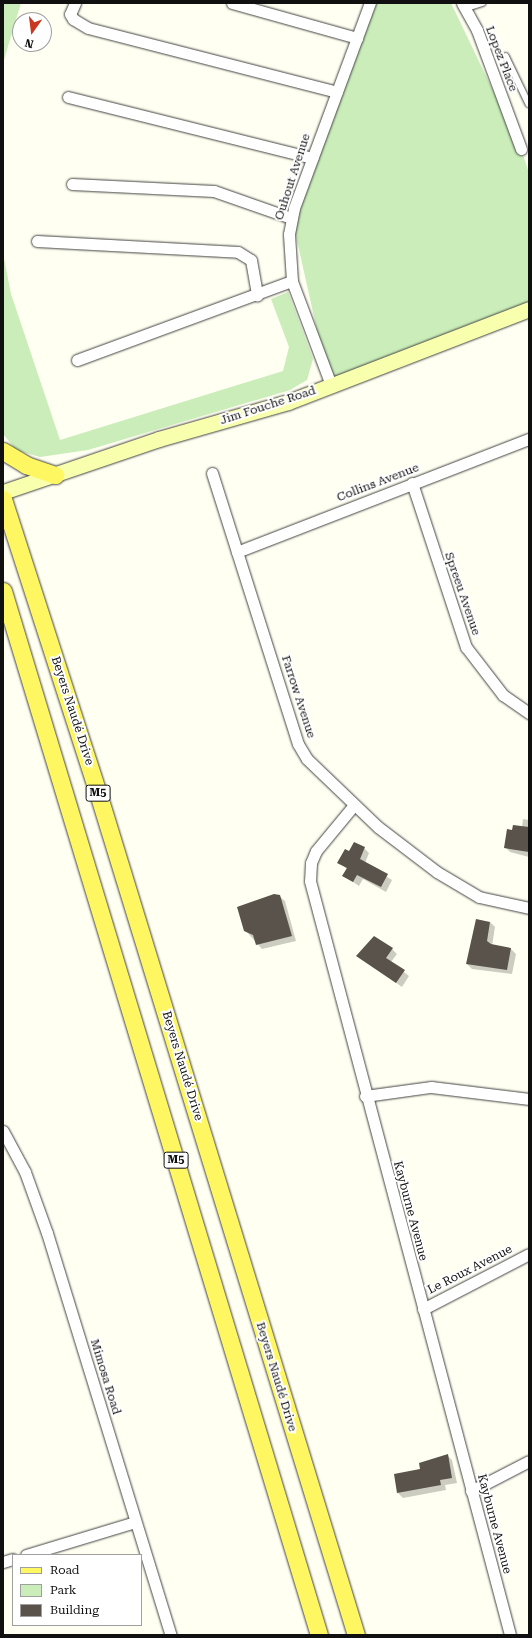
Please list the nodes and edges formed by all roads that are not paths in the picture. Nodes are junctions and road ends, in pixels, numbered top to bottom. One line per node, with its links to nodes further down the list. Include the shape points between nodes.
1 (75, 3): 8 (street, via 70,14 73,19 88,28)
2 (232, 3): 6 (street)
3 (370, 3): 6 (street, Ouhout Avenue)
4 (482, 3): 5 (lane)
5 (464, 5): 11 (street, Lopez Place)
6 (357, 38): 8 (street, Ouhout Avenue)
7 (506, 56): 10 (lane)
8 (337, 92): 12 (street, Ouhout Avenue)
9 (68, 97): 12 (street)
10 (529, 104)
11 (521, 149)
12 (313, 158): 14 (street, Ouhout Avenue)
13 (72, 184): 14 (street, via 214,191)
14 (291, 218): 16 (street, Ouhout Avenue, via 288,247)
15 (37, 241): 17 (street, via 238,252 251,260)
16 (292, 282): 17 (street); 20 (street, Ouhout Avenue)
17 (257, 294): 19 (street)
18 (529, 309): 20 (street, Jim Fouche Road)
19 (77, 360)
20 (331, 385): 24 (street, Jim Fouche Road)
21 (529, 439): 25 (street, Collins Avenue)
22 (3, 451): 24 (main road, via 26,465)
23 (212, 473): 28 (street, Farrow Avenue)
24 (55, 475): 26 (street, Jim Fouche Road)
25 (412, 483): 28 (street, Collins Avenue); 30 (street, Spreeu Avenue, via 466,647 503,695)
26 (3, 492)
27 (3, 500): 44 (main road, Beyers Naudé Drive / M5, via 97,790)
28 (237, 552): 31 (street, Farrow Avenue, via 298,744 317,771)
29 (3, 591): 43 (main road, M5)
30 (529, 713)
31 (354, 806): 32 (street, Farrow Avenue, via 437,872 465,889 499,903); 33 (street, Kayburne Avenue, via 316,851 311,863 310,881)
32 (529, 908)
33 (365, 1096): 34 (street, via 431,1087); 37 (street, Kayburne Avenue)
34 (529, 1099)
35 (3, 1131): 40 (street, Mimosa Road, via 24,1172 46,1233)
36 (529, 1254): 37 (street, Le Roux Avenue)
37 (423, 1309): 39 (street, Kayburne Avenue)
38 (529, 1461): 39 (street)
39 (471, 1490): 45 (street, Kayburne Avenue)
40 (135, 1522): 41 (street); 42 (street, Mimosa Road)
41 (29, 1554)
42 (172, 1635)
43 (319, 1635)
44 (356, 1635)
45 (510, 1635)

